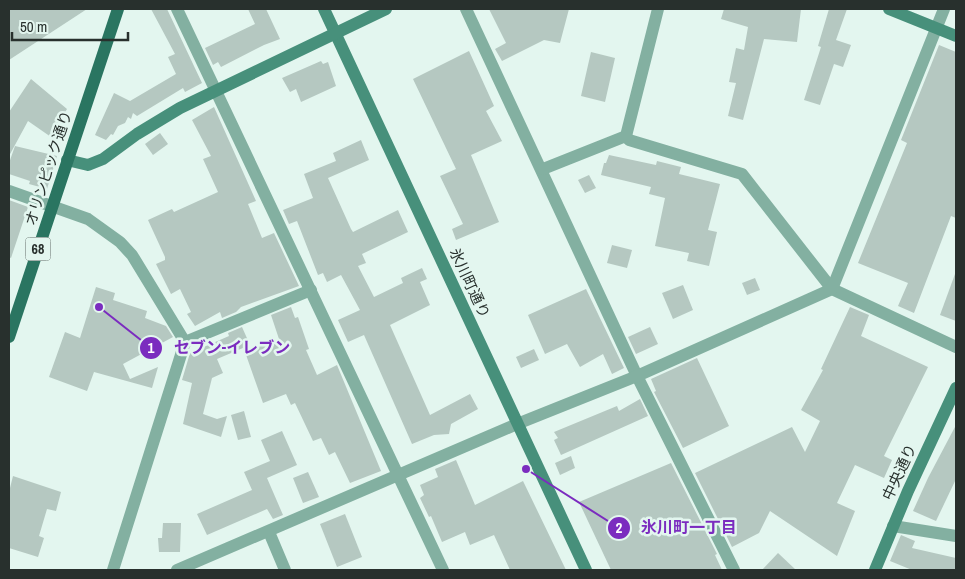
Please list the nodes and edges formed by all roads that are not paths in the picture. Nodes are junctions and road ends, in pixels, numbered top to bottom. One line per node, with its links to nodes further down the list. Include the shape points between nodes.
1 (118, 9): 14 (main road, オリンピック通り / 68)
2 (177, 9): 12 (street)
3 (324, 9): 10 (street, 氷川町通り)
4 (386, 9): 10 (street)
5 (466, 9): 15 (street)
6 (658, 9): 13 (street)
7 (889, 9): 9 (street)
8 (944, 9): 9 (street)
9 (936, 28): 11 (street); 18 (street)
10 (335, 32): 12 (street); 25 (street, 氷川町通り)
11 (956, 36)
12 (217, 90): 14 (street, via 144,129 103,159 88,165); 19 (street)
13 (626, 136): 15 (street); 18 (street, via 629,140 742,174)
14 (67, 160): 17 (main road, オリンピック通り / 68)
15 (543, 169): 23 (street)
16 (9, 191): 17 (street)
17 (52, 205): 20 (main road, オリンピック通り / 68); 21 (street, via 88,219 120,242 132,255)
18 (832, 289): 22 (street); 23 (street)
19 (311, 290): 21 (street); 26 (street)
20 (9, 337)
21 (186, 342): 30 (street)
22 (956, 347)
23 (637, 376): 25 (street); 35 (street)
24 (956, 388): 27 (street, 中央通り)
25 (517, 424): 26 (street); 34 (street, 氷川町通り)
26 (398, 476): 28 (street); 33 (street)
27 (892, 526): 29 (street); 36 (street, 中央通り)
28 (268, 532): 31 (street); 32 (street)
29 (956, 536)
30 (113, 570)
31 (177, 570)
32 (285, 570)
33 (443, 570)
34 (586, 570)
35 (734, 570)
36 (875, 570)

